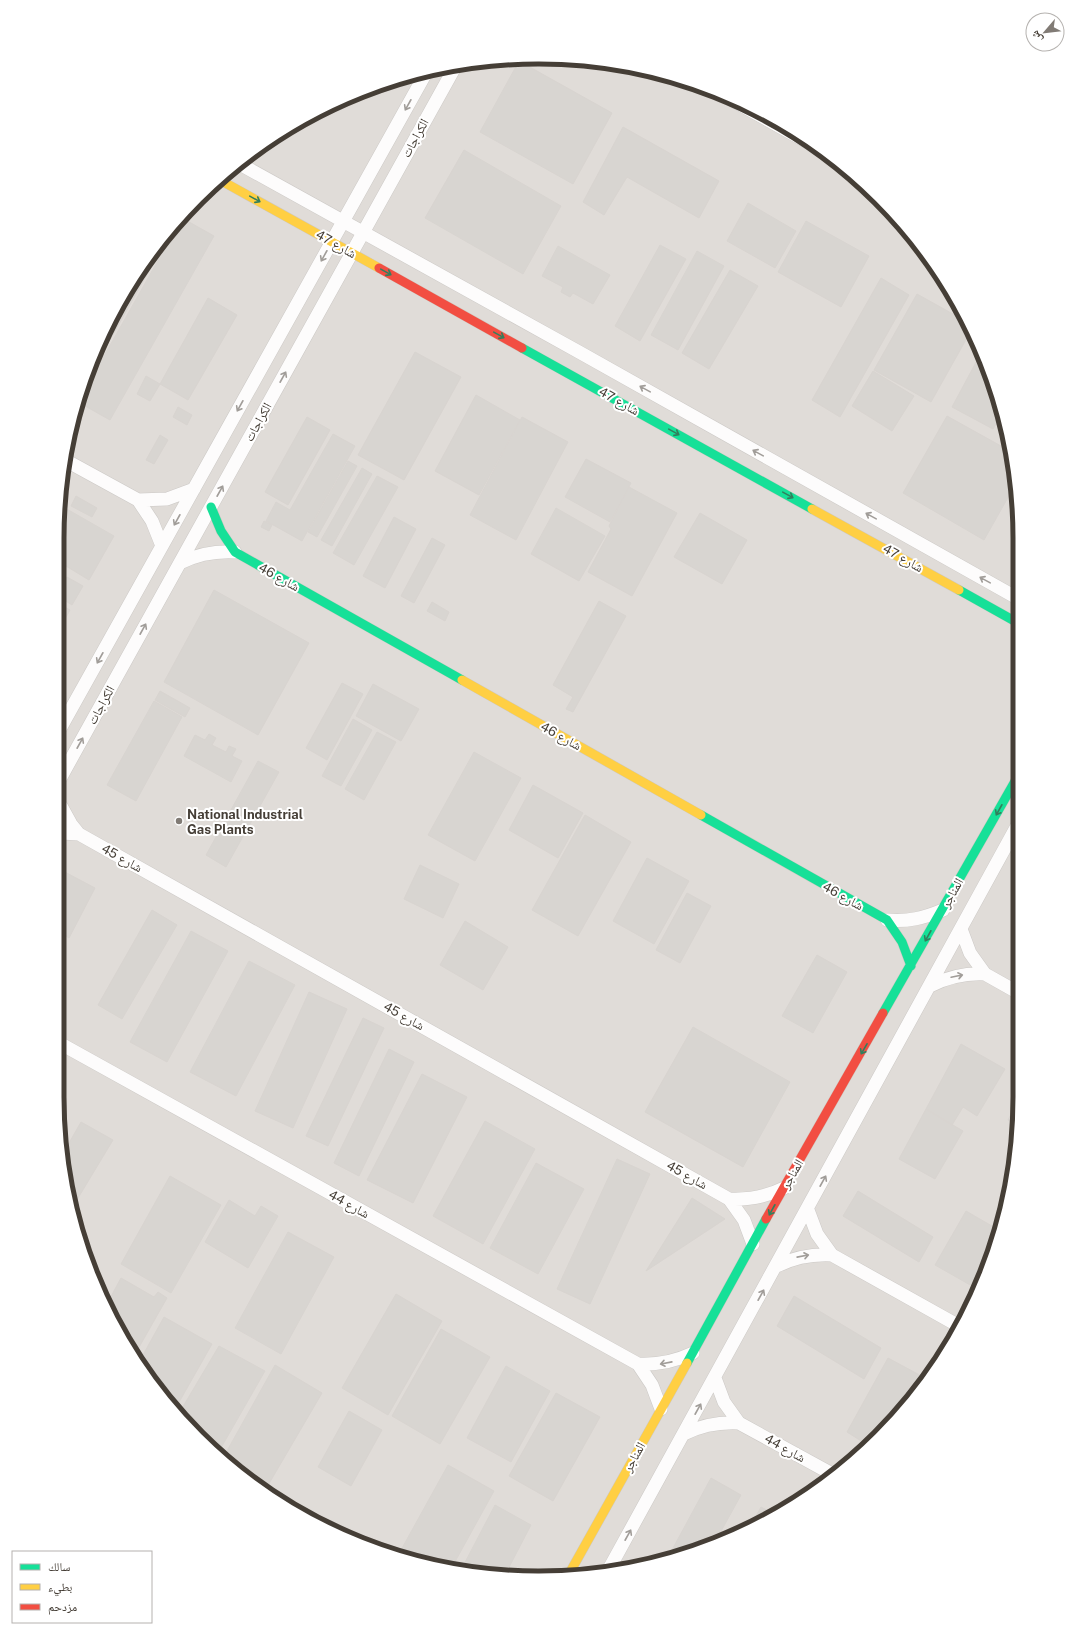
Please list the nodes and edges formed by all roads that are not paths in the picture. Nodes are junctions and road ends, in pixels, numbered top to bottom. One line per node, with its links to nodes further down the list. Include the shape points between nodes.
1 (452, 72): 6 (street, الكراجات)
2 (423, 78): 5 (street, الكراجات, one-way to 5)
3 (244, 167): 5 (street, شارع 47)
4 (225, 183): 7 (street, شارع 47, one-way to 7)
5 (342, 222): 6 (street, شارع 47); 7 (street, الكراجات)
6 (362, 233): 8 (street, الكراجات); 16 (street, شارع 47, one-way to 6)
7 (332, 242): 8 (street, شارع 47); 10 (street, الكراجات, one-way to 10)
8 (352, 253): 12 (street, الكراجات, one-way to 8); 17 (street, شارع 47, one-way to 17)
9 (70, 463): 11 (street)
10 (194, 490): 11 (street, via 166,499); 13 (street, الكراجات, one-way to 13)
11 (138, 500): 13 (street, via 152,521)
12 (211, 507): 14 (street, شارع 46, via 221,531); 15 (street, الكراجات)
13 (162, 546): 18 (street, الكراجات, one-way to 18)
14 (236, 552): 15 (street, شارع 46, via 207,553); 26 (street, شارع 46)
15 (180, 563): 19 (street, الكراجات, one-way to 15)
16 (1013, 596)
17 (1013, 620)
18 (64, 722)
19 (64, 772)
20 (1013, 785): 25 (street, المناجر, one-way to 25)
21 (64, 811): 23 (street, شارع 45)
22 (64, 833): 23 (street, شارع 45)
23 (79, 834): 34 (street, شارع 45)
24 (1013, 835): 27 (street, المناجر)
25 (943, 910): 26 (street, شارع 46, via 916,920); 28 (street, المناجر, one-way to 28)
26 (887, 920): 28 (street, شارع 46, via 902,942)
27 (961, 929): 29 (street, via 970,953); 30 (street, المناجر)
28 (911, 966): 33 (street, المناجر, one-way to 33)
29 (985, 974): 30 (street, one-way to 29, via 956,975); 31 (street)
30 (930, 986): 35 (street, المناجر, one-way to 30)
31 (1013, 990)
32 (64, 1046): 41 (street, شارع 44)
33 (784, 1188): 34 (street, شارع 45, via 758,1198); 36 (street, المناجر, one-way to 36)
34 (729, 1199): 36 (street, شارع 45, via 744,1220)
35 (808, 1210): 37 (street, via 817,1234); 38 (street, المناجر)
36 (753, 1244): 40 (street, المناجر)
37 (832, 1255): 38 (street, one-way to 37, via 803,1255); 39 (street)
38 (776, 1266): 42 (street, المناجر, one-way to 38)
39 (955, 1324)
40 (693, 1353): 41 (street, شارع 44, one-way to 41, via 680,1360 666,1363); 43 (street, المناجر)
41 (638, 1364): 43 (street, شارع 44, via 652,1385)
42 (715, 1378): 44 (street, شارع 44, via 724,1402); 45 (street, المناجر, one-way to 42)
43 (661, 1409): 48 (street, المناجر)
44 (739, 1423): 45 (street, شارع 44, via 710,1424); 46 (street, شارع 44)
45 (684, 1434): 47 (street, المناجر, one-way to 45)
46 (828, 1472)
47 (611, 1565)
48 (571, 1570)

